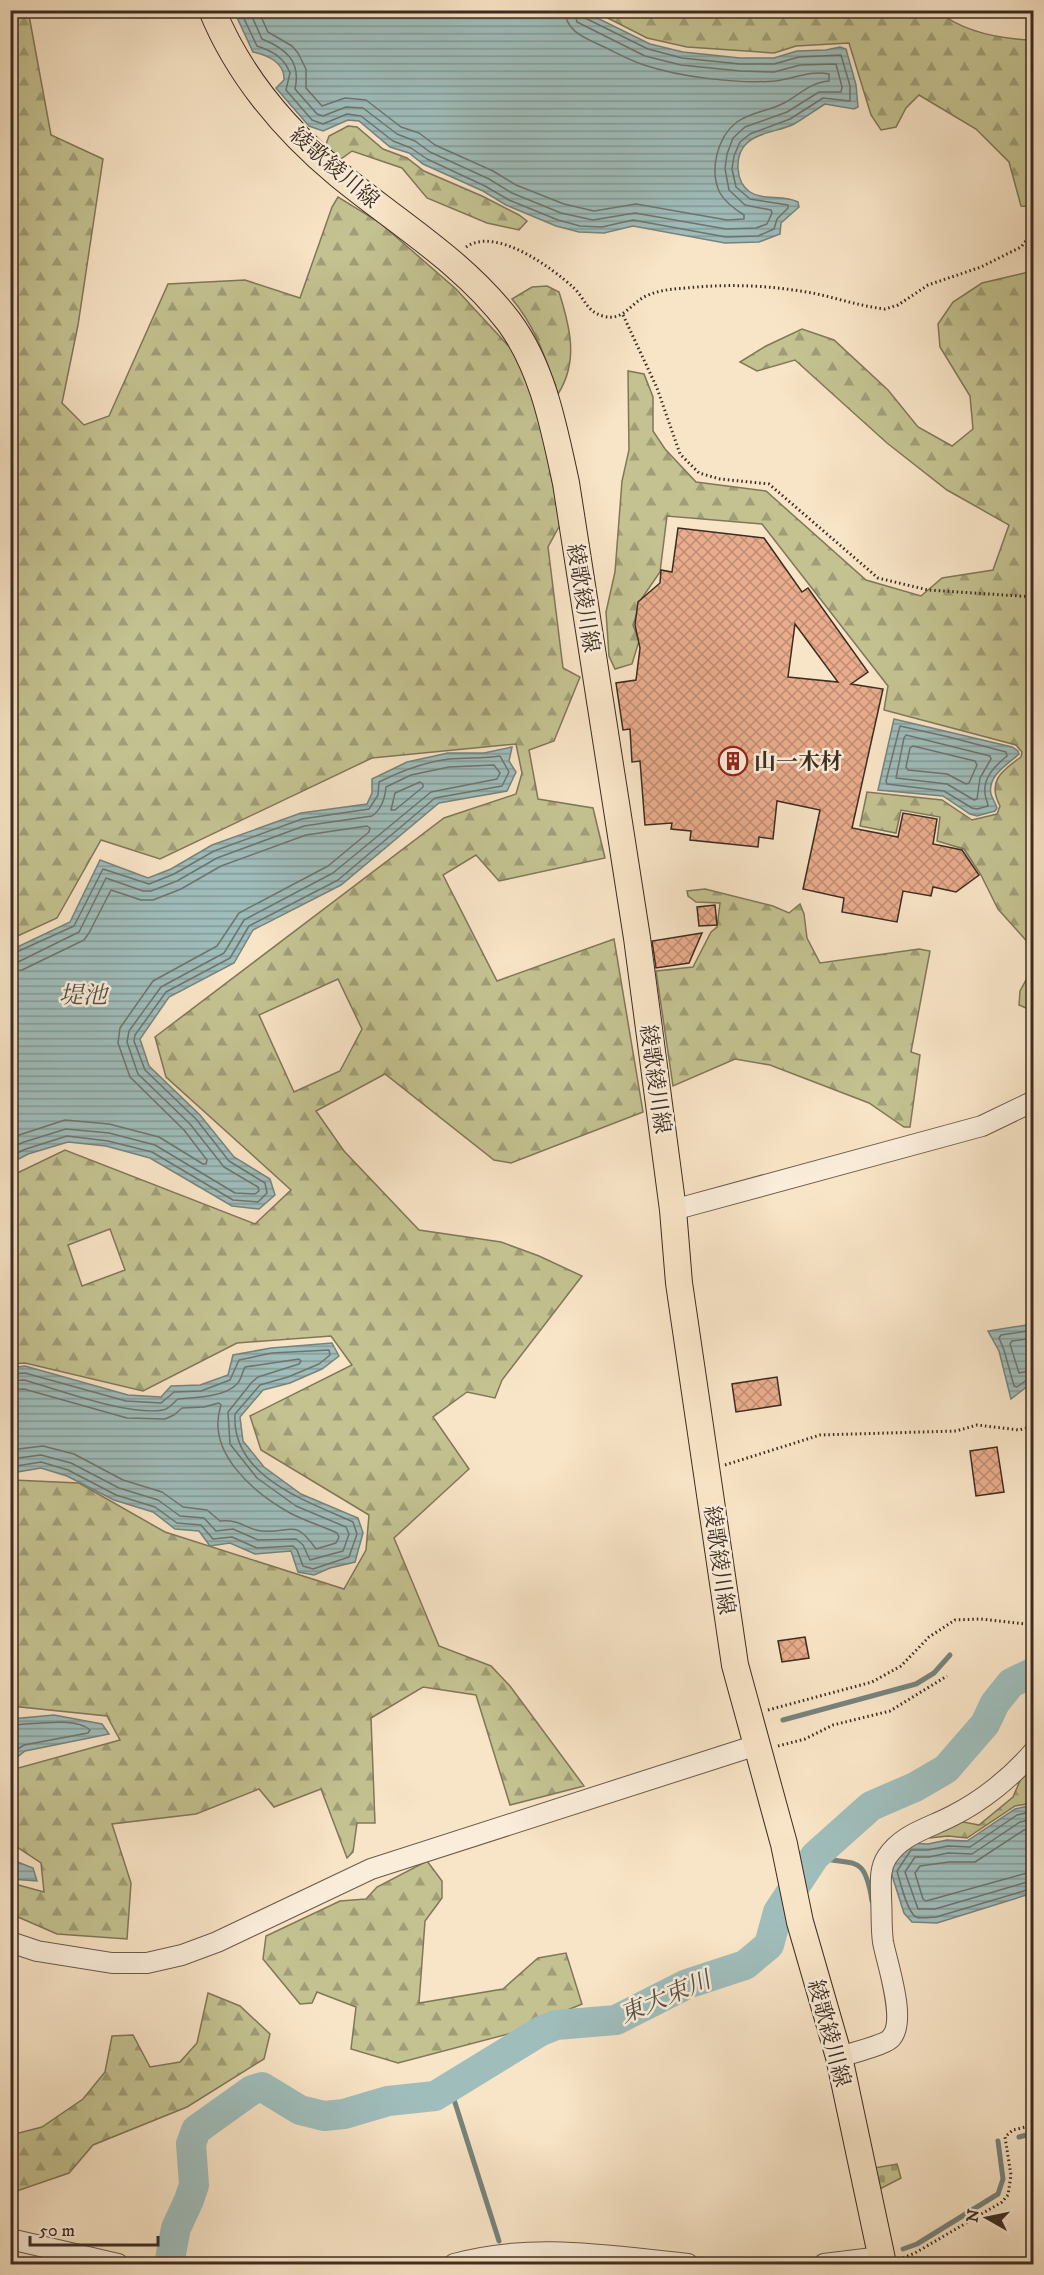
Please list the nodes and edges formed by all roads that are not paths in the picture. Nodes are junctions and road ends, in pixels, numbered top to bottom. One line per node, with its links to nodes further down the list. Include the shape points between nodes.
1 (212, 10): 3 (main road, 綾歌綾川線, via 234,55 288,126 339,175 449,260 510,323 535,369 566,483 637,938)
2 (1034, 1101): 3 (street, via 982,1126)
3 (673, 1210): 4 (main road, 綾歌綾川線, via 679,1283 735,1665)
4 (758, 1748): 6 (street, via 371,1869 182,1955 112,1963 37,1951); 7 (main road, 綾歌綾川線, via 800,1923)
5 (1034, 1751): 7 (street, via 1020,1768 981,1798 900,1842 886,1858 880,1876 883,1941 896,2002 897,2029 889,2040)
6 (10, 1942)
7 (838, 2057): 9 (main road, 綾歌綾川線)
8 (10, 2239): 10 (street)
9 (886, 2261): 13 (street)
10 (118, 2265)
11 (454, 2265): 12 (street, via 498,2255 545,2251)
12 (688, 2265)
13 (824, 2265)

